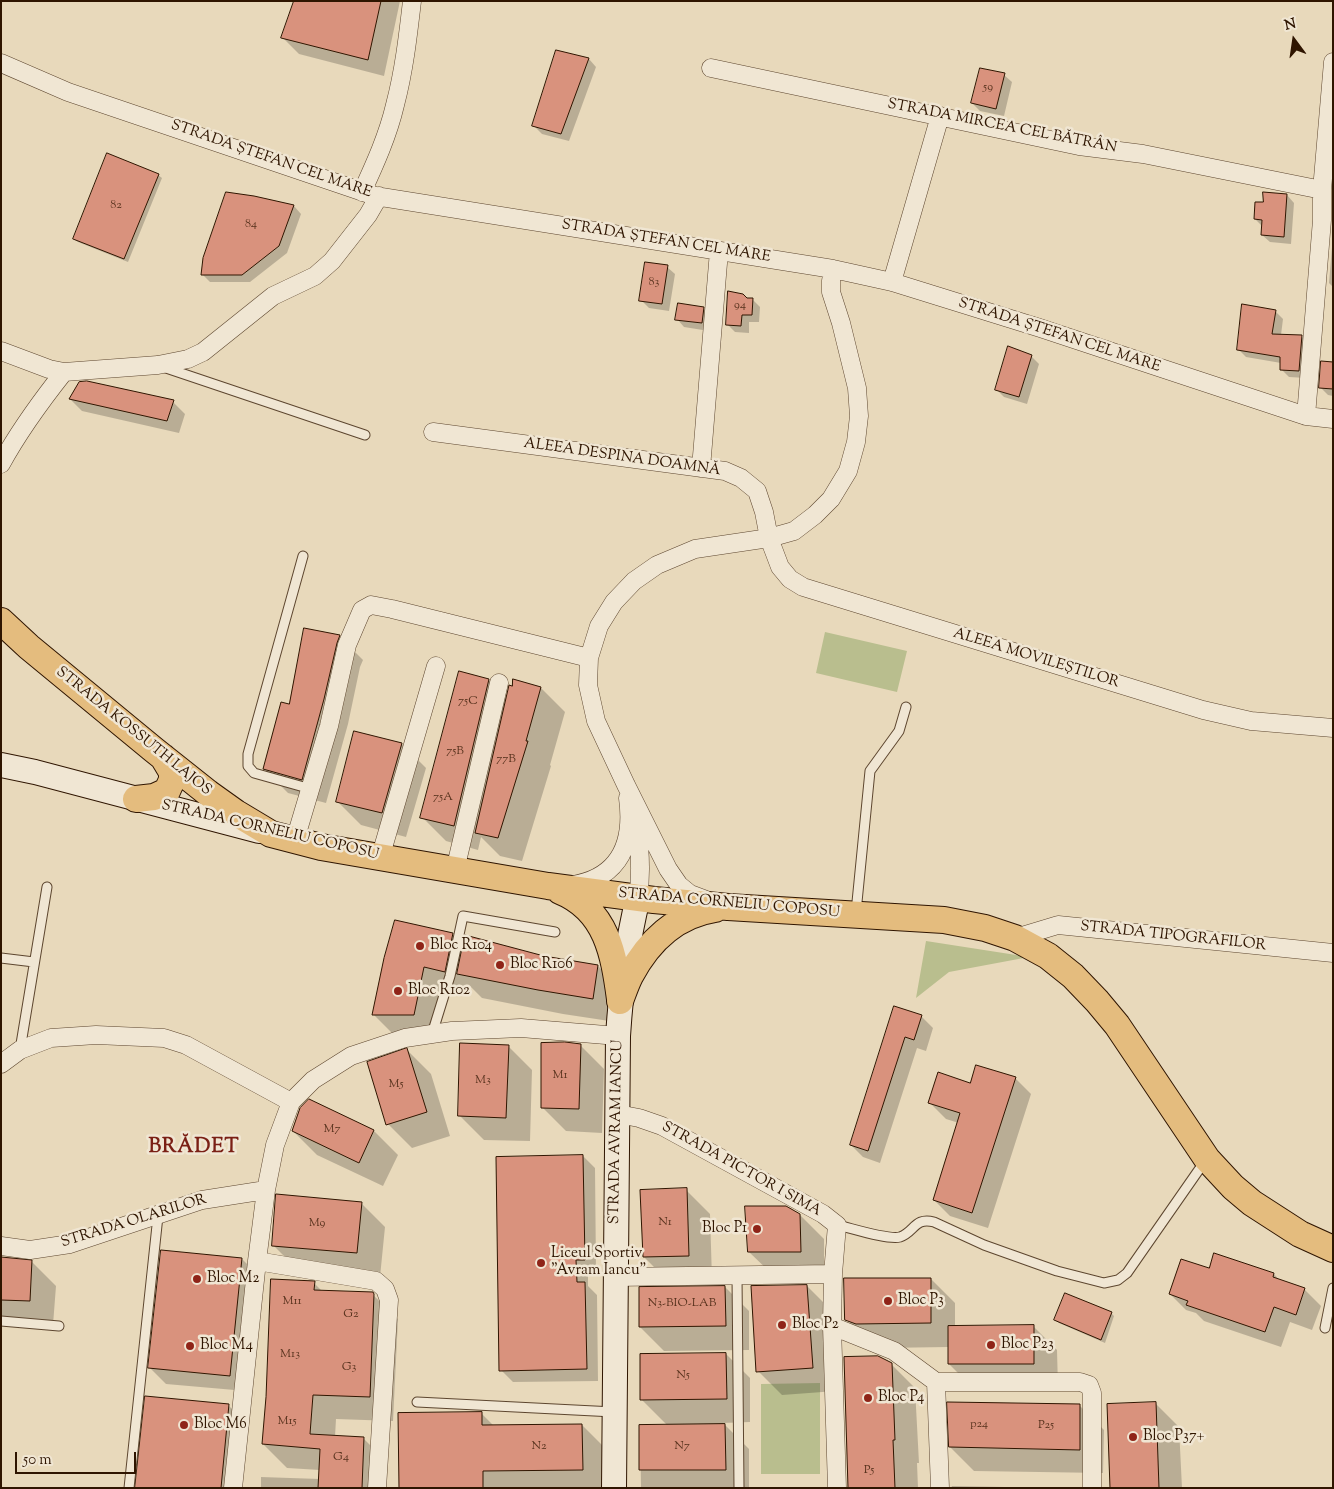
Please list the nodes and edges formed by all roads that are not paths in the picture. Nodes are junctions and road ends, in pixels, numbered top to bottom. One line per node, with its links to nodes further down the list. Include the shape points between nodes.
1 (412, 1): 7 (street, via 396,105 379,156)
2 (1333, 62): 6 (street)
3 (1, 63): 7 (street, STRADA ȘTEFAN CEL MARE, via 68,92)
4 (712, 68): 5 (street, STRADA MIRCEA CEL BĂTRÂN)
5 (940, 116): 6 (street, STRADA MIRCEA CEL BĂTRÂN, via 1079,146 1143,154); 12 (street)
6 (1322, 190): 9 (street)
7 (362, 192): 8 (street, STRADA ȘTEFAN CEL MARE)
8 (379, 196): 10 (street, STRADA ȘTEFAN CEL MARE); 14 (street, via 351,239 315,276 273,296 203,352 188,360)
9 (1328, 220): 16 (street)
10 (719, 251): 11 (street, STRADA ȘTEFAN CEL MARE); 21 (street)
11 (833, 269): 12 (street, STRADA ȘTEFAN CEL MARE); 22 (street, via 831,292 856,388 859,416 856,442 848,471 831,499 794,531)
12 (892, 282): 16 (street, STRADA ȘTEFAN CEL MARE)
13 (1, 351): 15 (street)
14 (158, 365): 15 (street); 19 (lane)
15 (64, 372): 20 (street, via 13,442)
16 (1306, 416): 17 (street, STRADA ȘTEFAN CEL MARE)
17 (1333, 419)
18 (433, 432): 21 (street, ALEEA DESPINA DOAMNĂ)
19 (365, 435)
20 (1, 464)
21 (702, 468): 22 (street, ALEEA DESPINA DOAMNĂ, via 725,471 757,491)
22 (769, 538): 25 (street, via 695,549 657,565 634,581 614,602 599,626); 29 (street, ALEEA MOVILEȘTILOR, via 780,567 790,580 803,587 1203,710 1251,721)
23 (303, 556): 33 (lane, via 248,754 248,766 254,773)
24 (1, 621): 30 (main road, STRADA KOSSUTH LAJOS)
25 (588, 658): 32 (street, via 588,685 596,721); 33 (street, via 392,609 368,606 362,610 347,644 329,726)
26 (436, 666): 36 (street)
27 (499, 682): 37 (street)
28 (906, 707): 42 (lane, via 899,731 870,771)
29 (1333, 728)
30 (163, 757): 34 (main road, via 172,772 167,791 154,797); 35 (main road, STRADA KOSSUTH LAJOS, via 236,813)
31 (1, 765): 34 (street, STRADA CORNELIU COPOSU)
32 (626, 785): 38 (street, via 629,834 614,864 591,881); 40 (street, via 640,849); 41 (street, via 679,886 690,894)
33 (310, 789): 35 (street)
34 (136, 799): 35 (street, STRADA CORNELIU COPOSU)
35 (283, 837): 36 (main road, STRADA CORNELIU COPOSU)
36 (380, 858): 37 (main road, STRADA CORNELIU COPOSU)
37 (455, 870): 38 (main road, STRADA CORNELIU COPOSU)
38 (548, 886): 40 (main road, STRADA CORNELIU COPOSU); 48 (main road, via 588,907 598,922 608,940 615,965)
39 (47, 887): 47 (lane)
40 (638, 898): 41 (main road, STRADA CORNELIU COPOSU); 48 (street, STRADA AVRAM IANCU)
41 (728, 907): 42 (main road, STRADA CORNELIU COPOSU); 48 (main road, via 687,916 669,928 642,956)
42 (856, 915): 44 (main road, STRADA CORNELIU COPOSU, via 944,920)
43 (555, 932): 49 (lane, via 463,916 450,976)
44 (1015, 938): 45 (street, STRADA TIPOGRAFILOR, via 1058,925); 55 (main road, STRADA CORNELIU COPOSU, via 1048,956 1097,1001 1117,1025)
45 (1333, 953)
46 (1, 958): 47 (lane)
47 (34, 962): 51 (lane)
48 (620, 1001): 50 (street, STRADA AVRAM IANCU)
49 (432, 1034): 50 (street, via 521,1028); 53 (street, via 405,1038 351,1056 313,1080)
50 (618, 1036): 54 (street, STRADA AVRAM IANCU)
51 (20, 1050): 52 (street); 53 (street, via 51,1038 96,1035 164,1038 186,1046)
52 (1, 1064)
53 (292, 1102): 56 (street, via 275,1145)
54 (618, 1114): 58 (street, STRADA PICTOR I SIMA, via 662,1126 823,1214); 64 (street, STRADA AVRAM IANCU)
55 (1207, 1159): 58 (lane, via 1127,1273 1118,1280 1104,1283 1057,1271 926,1220 901,1236 890,1238); 60 (main road, STRADA CORNELIU COPOSU, via 1252,1203 1300,1234)
56 (266, 1190): 57 (street, STRADA OLARILOR, via 202,1200); 61 (street)
57 (158, 1216): 59 (street, STRADA OLARILOR, via 70,1244 30,1250); 73 (lane)
58 (837, 1225): 62 (street, STRADA PICTOR I SIMA)
59 (1, 1246)
60 (1333, 1249)
61 (257, 1261): 74 (street); 75 (street, via 376,1281 385,1290 389,1300)
62 (833, 1274): 63 (street); 68 (street, STRADA PICTOR I SIMA)
63 (737, 1276): 64 (street); 77 (lane)
64 (615, 1277): 72 (street, STRADA AVRAM IANCU)
65 (1333, 1288): 69 (lane)
66 (1, 1321): 67 (lane)
67 (59, 1326)
68 (832, 1326): 70 (street, via 894,1351); 78 (street, STRADA PICTOR I SIMA)
69 (1325, 1328)
70 (936, 1382): 79 (street); 80 (street, via 1080,1382 1089,1385 1092,1393)
71 (417, 1402): 72 (lane)
72 (614, 1412): 76 (street, STRADA AVRAM IANCU)
73 (129, 1488)
74 (233, 1488)
75 (377, 1488)
76 (614, 1488)
77 (739, 1488)
78 (837, 1488)
79 (940, 1488)
80 (1092, 1488)

